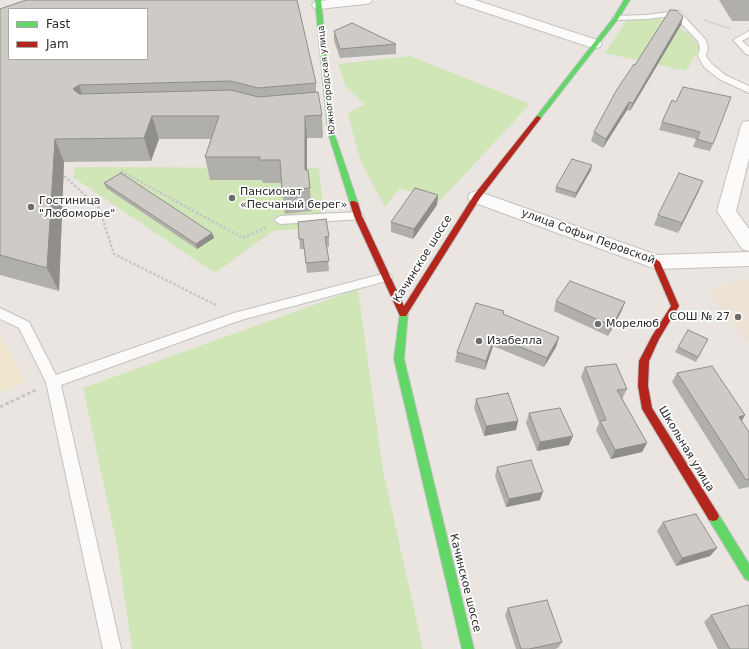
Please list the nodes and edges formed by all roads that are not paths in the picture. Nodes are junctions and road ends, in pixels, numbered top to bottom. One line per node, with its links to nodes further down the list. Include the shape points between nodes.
1 (365, 0): 4 (street)
2 (462, 0): 7 (street)
3 (627, 0): 5 (main road, Качинское шоссе)
4 (318, 2): 12 (main road, Южногородская улица, via 326,110)
5 (616, 18): 7 (main road, Качинское шоссе); 9 (lane, via 676,13 702,40 702,56 708,65 722,77)
6 (747, 35): 8 (lane, via 737,42)
7 (595, 44): 11 (main road, Качинское шоссе)
8 (749, 52)
9 (749, 90)
10 (749, 126): 14 (street, via 726,212)
11 (477, 197): 16 (street, улица Софьи Перовской); 19 (main road, Качинское шоссе)
12 (358, 216): 13 (lane); 17 (main road, Южногородская улица)
13 (280, 220)
14 (749, 244)
15 (749, 259): 16 (street, улица Софьи Перовской)
16 (656, 262): 21 (main road, Школьная улица, via 675,306 644,361 643,386 647,409)
17 (386, 276): 19 (main road, Южногородская улица); 20 (lane, via 239,316)
18 (0, 313): 20 (lane, via 24,325)
19 (403, 314): 23 (main road, Качинское шоссе, via 399,359)
20 (53, 382): 22 (lane)
21 (749, 575)
22 (112, 649)
23 (468, 649)

